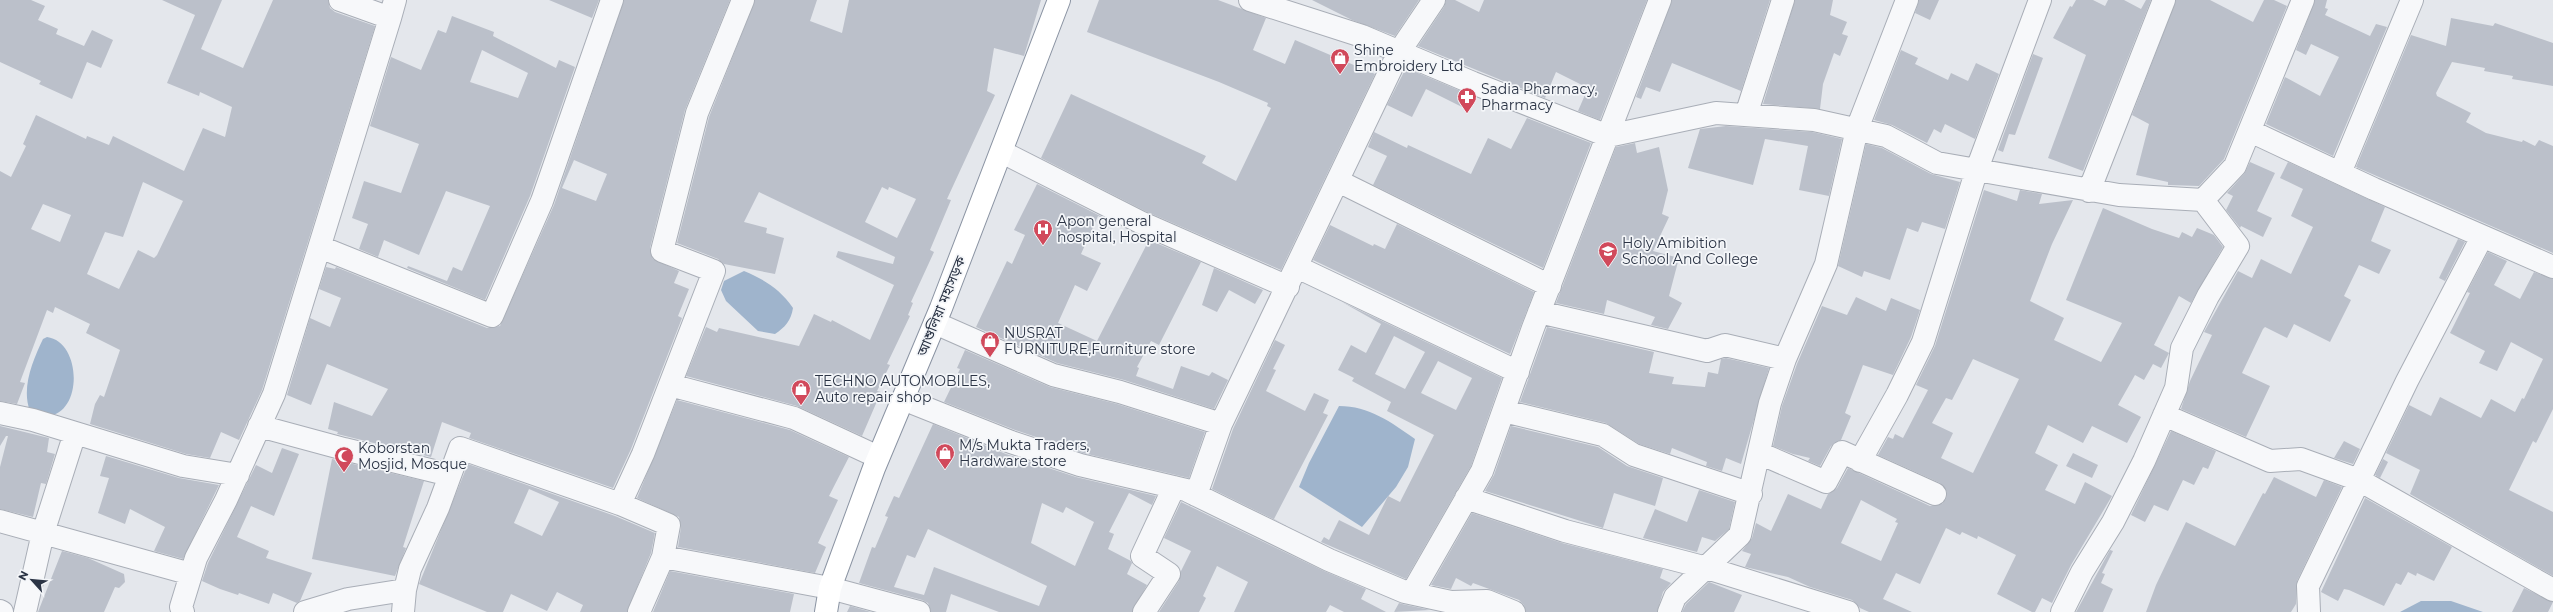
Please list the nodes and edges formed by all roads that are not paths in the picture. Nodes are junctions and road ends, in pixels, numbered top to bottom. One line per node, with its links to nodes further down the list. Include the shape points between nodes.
1 (340, 0): 14 (street)
2 (612, 0): 27 (street, via 542,201 492,316)
3 (743, 0): 36 (street, via 697,113 662,251 714,271)
4 (1058, 0): 20 (highway, আশুলিয়া মহাসড়ক)
5 (1250, 0): 15 (street, via 1362,36)
6 (1434, 0): 15 (street)
7 (1660, 0): 19 (street)
8 (1783, 0): 16 (street)
9 (1907, 0): 17 (street)
10 (2040, 0): 21 (street)
11 (2164, 0): 24 (street)
12 (2303, 0): 18 (street)
13 (2412, 0): 22 (street)
14 (393, 9): 27 (street)
15 (1399, 52): 19 (street); 23 (street)
16 (1746, 115): 17 (street, via 1814,120); 19 (street, via 1716,113)
17 (1857, 129): 21 (street, via 1886,136 1937,163); 34 (street, via 1826,264)
18 (2250, 131): 22 (street); 25 (street, via 2235,166)
19 (1608, 136): 30 (street)
20 (1002, 152): 31 (street, via 1140,222); 33 (highway, আশুলিয়া মহাসড়ক)
21 (1977, 169): 24 (street); 46 (street, via 1923,342)
22 (2340, 173): 26 (street)
23 (1338, 181): 28 (street); 30 (street)
24 (2089, 191): 25 (street)
25 (2203, 200): 40 (street, via 2238,246 2208,296 2182,348 2176,388)
26 (2482, 237): 29 (street); 49 (street)
27 (320, 247): 42 (street, via 274,394)
28 (1297, 267): 31 (street); 35 (street)
29 (2553, 267)
30 (1550, 286): 32 (street)
31 (1288, 287): 41 (street)
32 (1539, 312): 34 (street, via 1707,351 1725,345); 35 (street)
33 (935, 323): 37 (highway, আশুলিয়া মহাসড়ক); 41 (street, via 1053,375 1120,392)
34 (1785, 359): 44 (street, via 1770,403)
35 (1518, 372): 38 (street)
36 (670, 385): 45 (street, via 794,418); 55 (street)
37 (903, 398): 45 (highway, আশুলিয়া মহাসড়ক); 50 (street, via 1011,442 1080,465)
38 (1504, 411): 51 (street, via 1603,435 1634,455); 54 (street, via 1482,471)
39 (0, 413): 43 (street)
40 (2164, 415): 49 (street, via 2270,461 2301,459); 76 (street, via 2113,522 2082,572)
41 (1221, 424): 53 (street)
42 (259, 426): 47 (street); 48 (street)
43 (75, 433): 47 (street, via 183,466); 57 (street)
44 (1760, 453): 46 (street, via 1826,482 1842,452); 51 (street)
45 (878, 457): 61 (highway, আশুলিয়া মহাসড়ক)
46 (1860, 461): 52 (street)
47 (238, 475): 60 (street, via 196,558)
48 (450, 475): 55 (street, via 460,448); 62 (street, via 410,569)
49 (2359, 480): 63 (street); 77 (street, via 2308,586)
50 (1174, 487): 53 (street); 72 (street, via 1142,556 1168,574)
51 (1751, 494): 59 (street, via 1740,535)
52 (1935, 494)
53 (1196, 495): 64 (street, via 1329,560)
54 (1466, 498): 59 (street, via 1565,531); 64 (street)
55 (620, 504): 58 (street, via 669,526)
56 (0, 520): 57 (street)
57 (43, 532): 60 (street); 65 (street)
58 (663, 557): 61 (street); 69 (street)
59 (1707, 568): 74 (street, via 1675,598); 75 (street)
60 (191, 574): 66 (street, via 181,607)
61 (830, 588): 70 (highway, আশুলিয়া মহাসড়ক); 71 (street)
62 (405, 590): 67 (street, via 348,599); 68 (street)
63 (2553, 590)
64 (1412, 594): 73 (street, via 1451,602 1487,601)
65 (25, 612)
66 (183, 612)
67 (305, 612)
68 (403, 612)
69 (639, 612)
70 (826, 612)
71 (919, 612)
72 (1144, 612)
73 (1514, 612)
74 (1669, 612)
75 (1848, 612)
76 (2062, 612)
77 (2309, 612)

